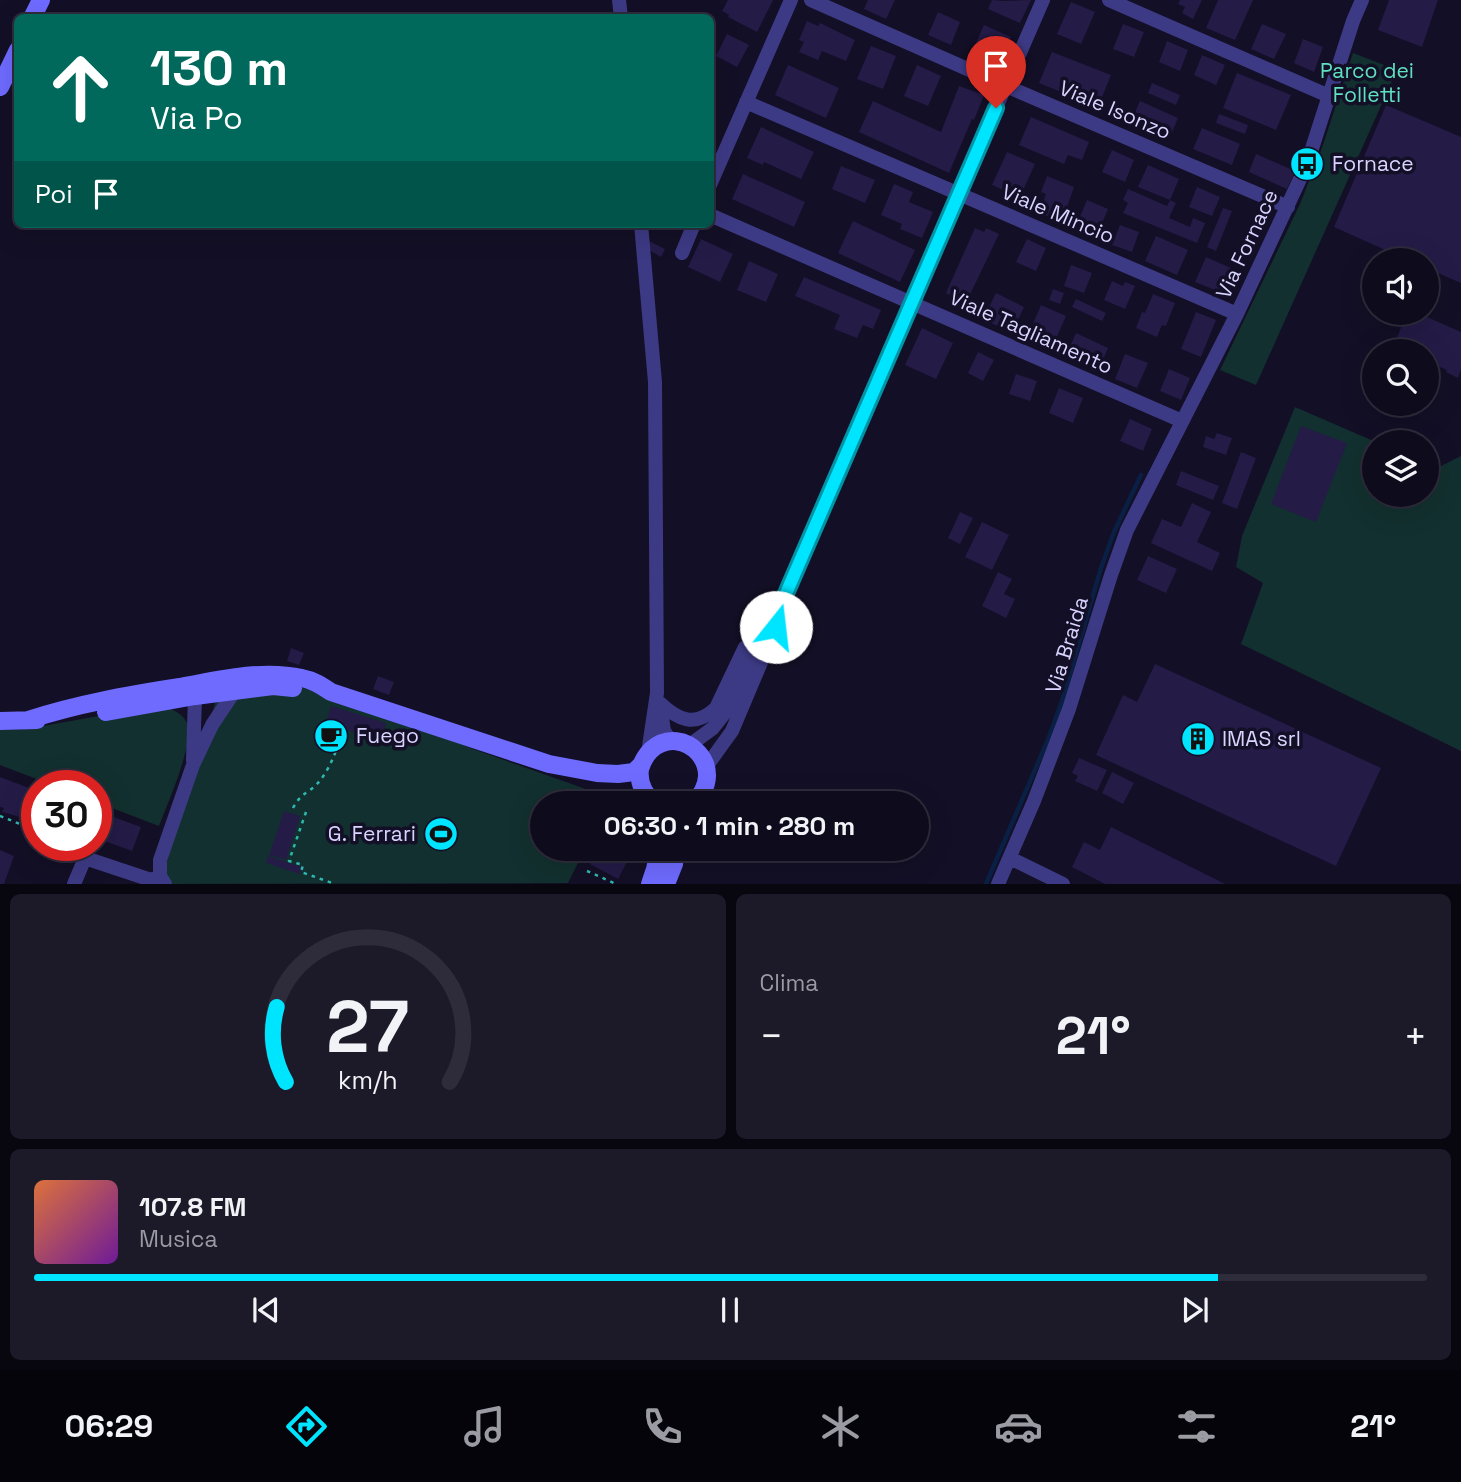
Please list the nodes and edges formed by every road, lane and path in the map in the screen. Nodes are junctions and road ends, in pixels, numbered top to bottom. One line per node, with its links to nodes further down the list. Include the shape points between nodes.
1 (791, 0): 10 (street)
2 (811, 0): 7 (street, Viale Isonzo)
3 (1043, 0): 7 (street)
4 (1109, 0): 9 (street)
5 (1362, 0): 9 (street, Via Fornace)
6 (14, 58): 8 (street)
7 (1006, 86): 12 (street); 13 (street, Viale Isonzo)
8 (0, 88)
9 (1329, 96): 13 (street, Via Fornace)
10 (746, 102): 11 (street); 12 (street, Viale Mincio)
11 (714, 176)
12 (959, 195): 18 (street); 19 (street, Viale Mincio)
13 (1288, 206): 19 (street, Via Fornace)
14 (714, 217): 18 (street, Viale Tagliamento)
15 (641, 228): 28 (street, via 656,382)
16 (692, 228): 17 (street)
17 (682, 253)
18 (911, 303): 20 (street, Viale Tagliamento); 21 (street)
19 (1237, 314): 20 (street, Via Fornace)
20 (1182, 421): 45 (street, Via Braida, via 1127,530 1069,709)
21 (775, 619): 22 (street); 37 (street, via 776,627 732,731)
22 (759, 642): 28 (street, via 745,647 709,715 684,719 671,713); 33 (street, via 713,728 694,742)
23 (262, 675): 25 (street, via 302,678); 26 (street); 27 (street)
24 (234, 692): 25 (street, via 273,687); 26 (street); 31 (street)
25 (331, 692): 36 (street)
26 (202, 693): 27 (street); 29 (street, via 56,720); 31 (street); 35 (street)
27 (129, 695): 29 (street)
28 (658, 698): 33 (street, via 664,731); 34 (street)
29 (27, 720): 30 (street)
30 (0, 721)
31 (212, 725): 35 (street)
32 (347, 732): 41 (path, via 323,776)
33 (679, 743): 34 (street, via 655,747); 37 (street, via 695,749)
34 (645, 759): 36 (street, via 634,772 618,774); 39 (street, via 640,773)
35 (193, 765): 49 (street, via 160,860)
36 (554, 765): 38 (street)
37 (706, 767): 40 (street)
38 (629, 791)
39 (647, 791)
40 (703, 791)
41 (293, 808)
42 (306, 812): 51 (path, via 289,861 303,865 301,872)
43 (0, 816): 44 (path)
44 (21, 824)
45 (1010, 858): 55 (street, Via Braida); 56 (street)
46 (657, 861): 53 (street)
47 (674, 861): 54 (street)
48 (587, 871): 52 (path)
49 (163, 880): 50 (street, via 85,858)
50 (74, 884)
51 (335, 884)
52 (616, 884)
53 (650, 884)
54 (666, 884)
55 (999, 884)
56 (1063, 884)

